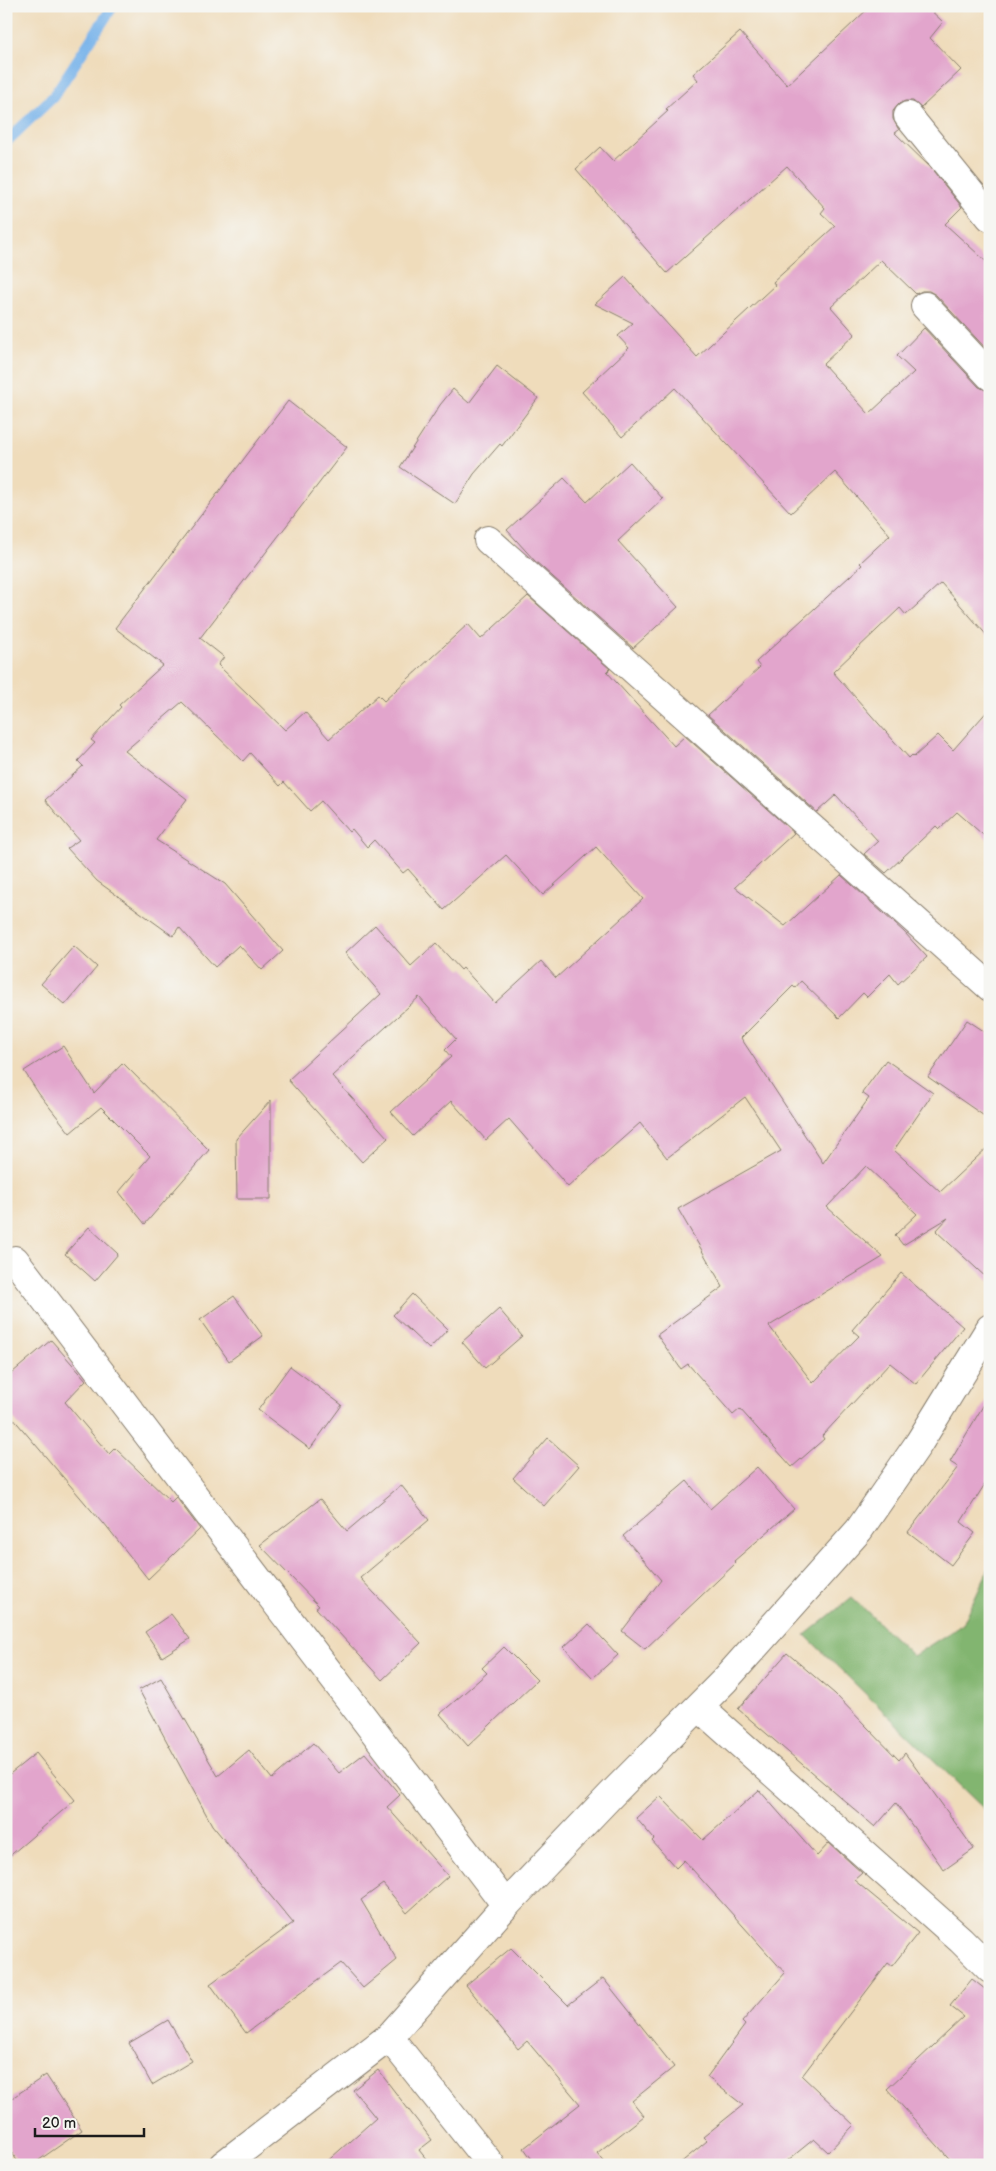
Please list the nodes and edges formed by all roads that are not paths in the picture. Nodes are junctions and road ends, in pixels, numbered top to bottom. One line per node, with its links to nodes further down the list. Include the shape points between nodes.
1 (908, 116): 2 (street)
2 (990, 217)
3 (925, 306): 4 (street)
4 (990, 376)
5 (488, 540): 6 (street)
6 (990, 987)
7 (16, 1260): 10 (street)
8 (990, 1328): 9 (street, via 919,1443 859,1530)
9 (699, 1708): 10 (street); 11 (street)
10 (506, 1905): 12 (street)
11 (990, 1969)
12 (389, 2037): 13 (street); 14 (street)
13 (223, 2165)
14 (491, 2165)

